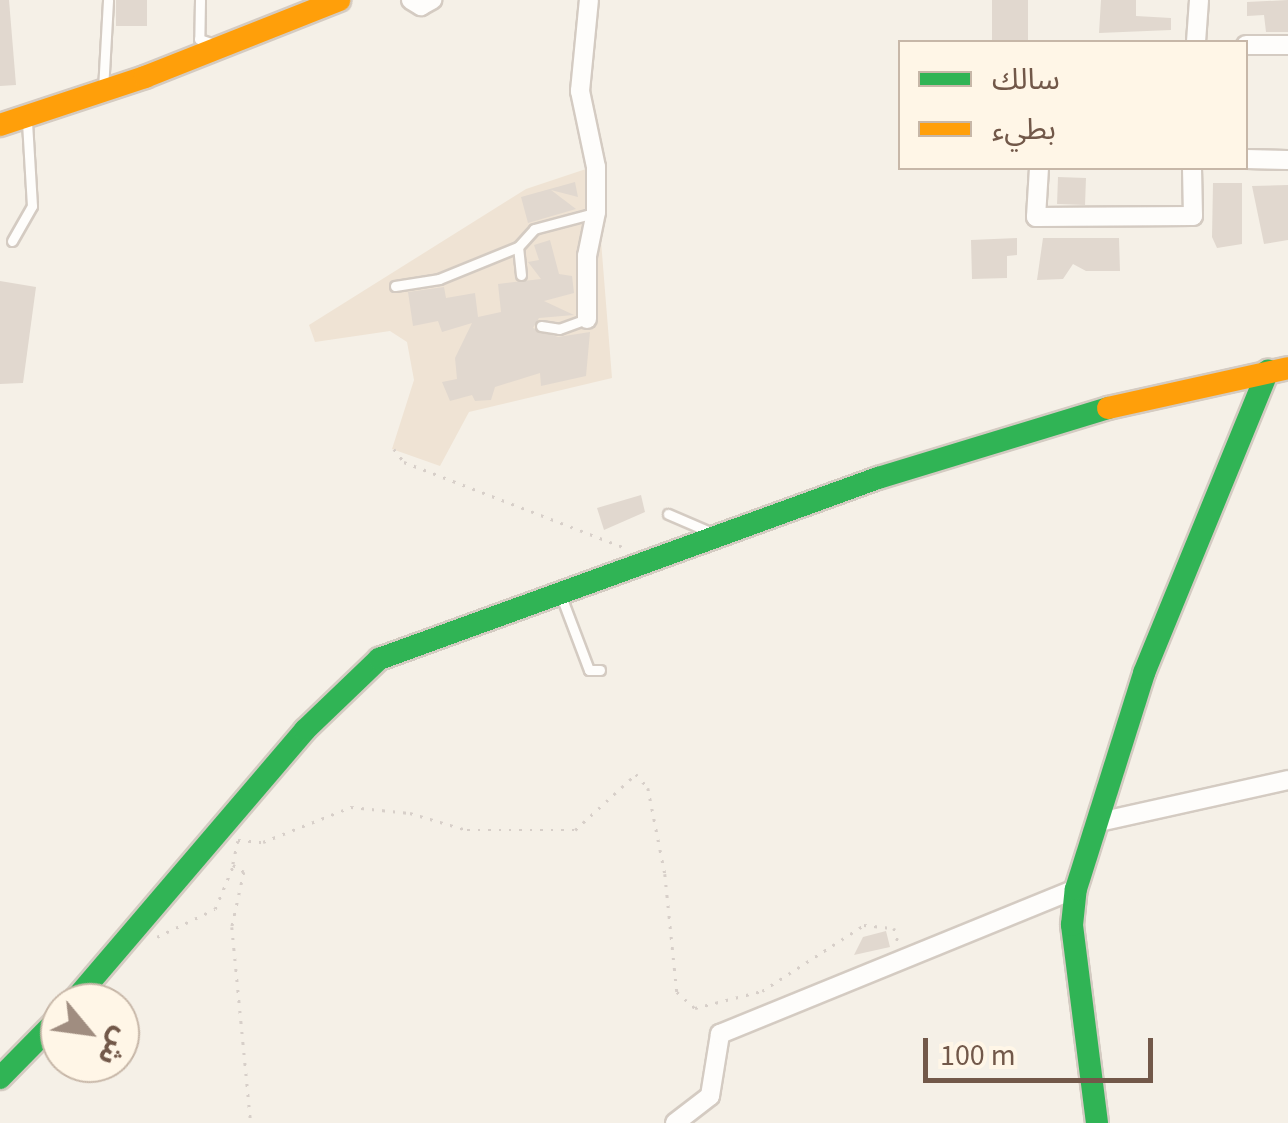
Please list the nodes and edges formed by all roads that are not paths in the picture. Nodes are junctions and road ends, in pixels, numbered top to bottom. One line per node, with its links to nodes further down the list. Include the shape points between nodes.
1 (108, 0): 12 (lane)
2 (200, 0): 11 (lane, via 199,39)
3 (338, 0): 11 (street)
4 (411, 0): 5 (street, via 420,6)
5 (432, 0)
6 (589, 0): 19 (street, via 580,91 596,167)
7 (1199, 0): 8 (street)
8 (1196, 40)
9 (1248, 45): 10 (street)
10 (1288, 45)
11 (221, 47): 12 (street)
12 (102, 92): 13 (street)
13 (27, 118): 14 (street); 20 (lane, via 32,206)
14 (0, 125)
15 (1248, 160): 16 (street)
16 (1288, 160)
17 (1040, 170): 18 (street, via 1036,217 1193,216)
18 (1192, 170)
19 (596, 212): 21 (lane, via 534,228); 24 (street, via 587,256)
20 (12, 241)
21 (518, 247): 22 (lane); 23 (lane, via 439,280)
22 (521, 274)
23 (395, 286)
24 (587, 318): 25 (lane, via 559,328)
25 (541, 326)
26 (1278, 369): 28 (street, via 1080,416); 32 (street, via 1144,673)
27 (668, 514): 28 (lane)
28 (718, 536): 29 (street)
29 (556, 590): 30 (lane, via 570,608 589,670); 34 (street, via 379,659 305,730 232,831)
30 (600, 670)
31 (1288, 780): 32 (street)
32 (1099, 822): 33 (street)
33 (1076, 889): 37 (street, via 720,1034 710,1096); 38 (street, via 1072,925)
34 (91, 983)
35 (40, 1037): 36 (street)
36 (0, 1078)
37 (675, 1123)
38 (1098, 1123)

